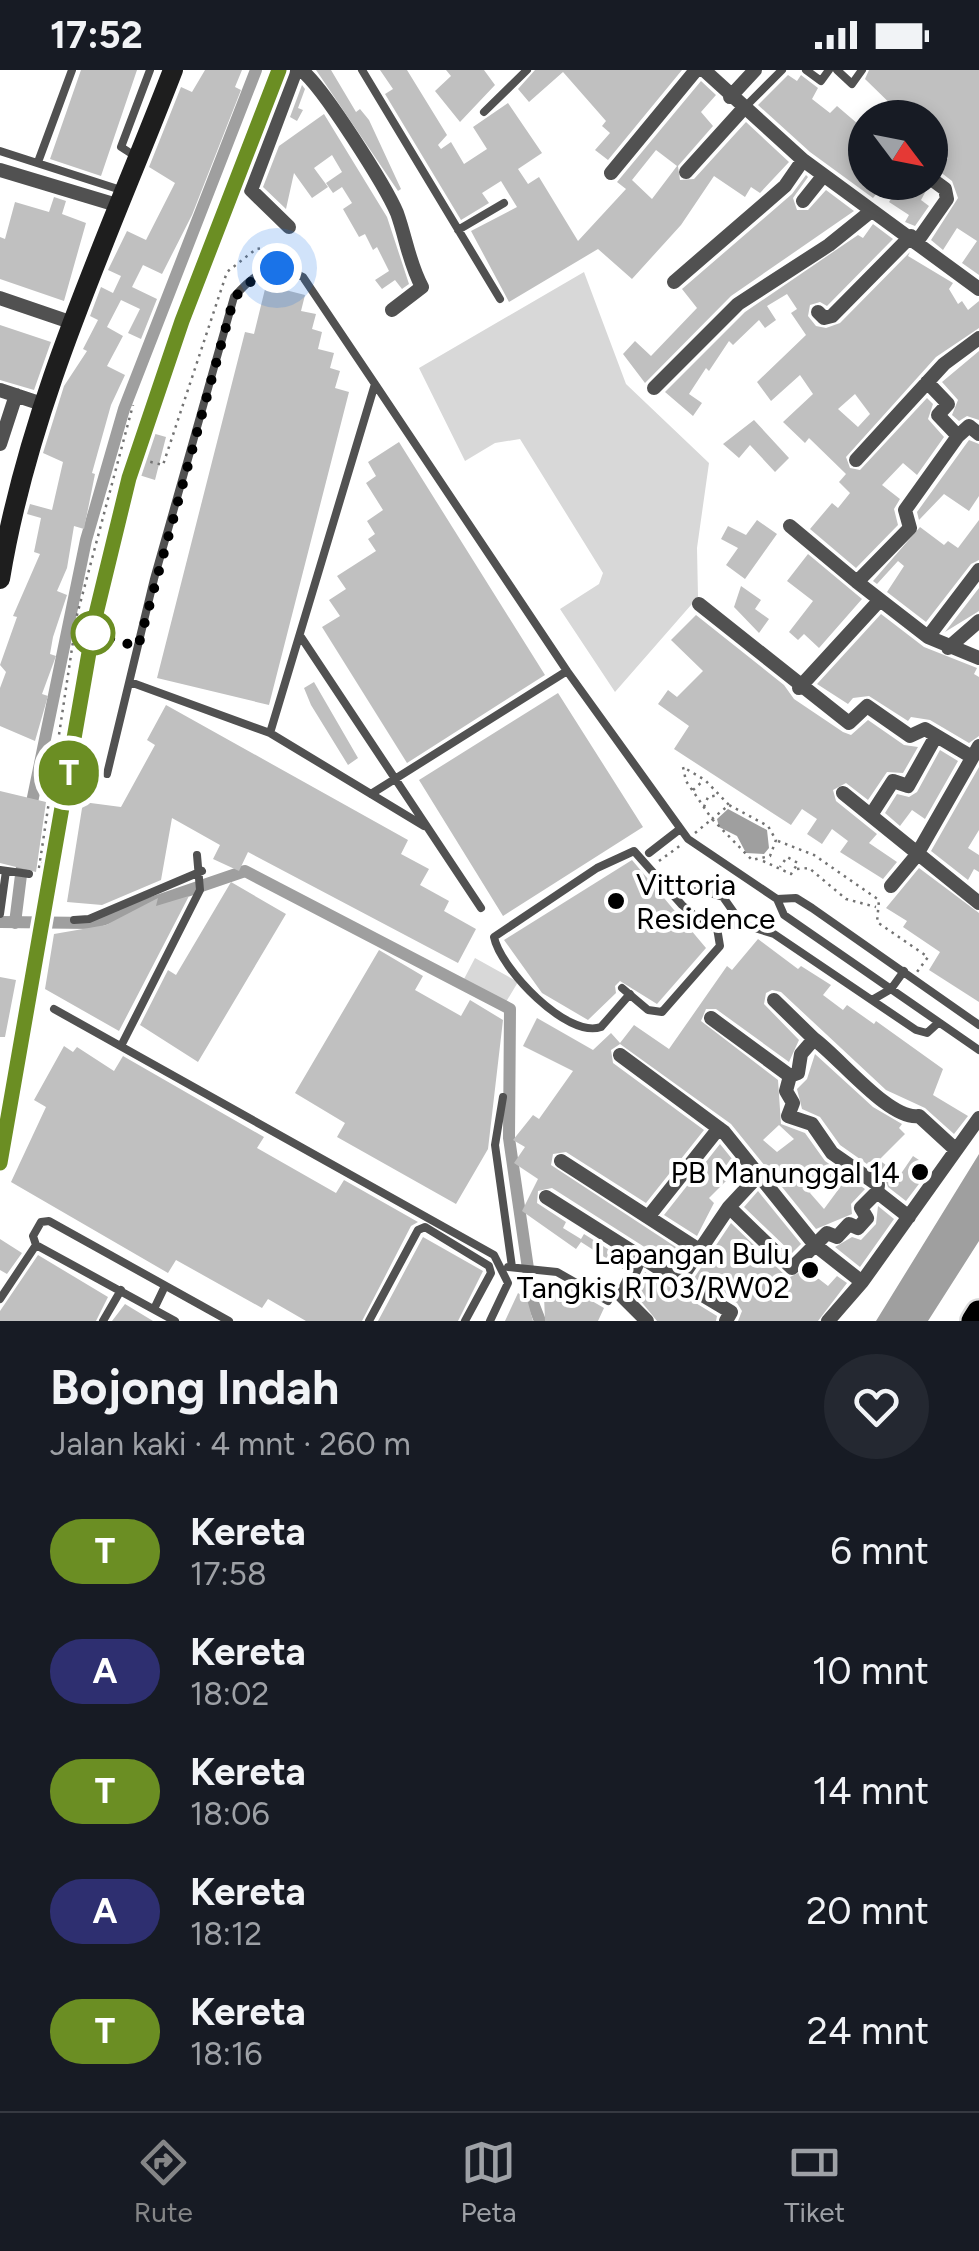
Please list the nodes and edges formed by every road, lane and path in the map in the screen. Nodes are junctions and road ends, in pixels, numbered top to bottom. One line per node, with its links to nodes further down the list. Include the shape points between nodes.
1 (72, 70): 20 (lane)
2 (150, 70): 18 (lane, via 121,146)
3 (173, 70): 18 (street)
4 (298, 70): 30 (street, via 251,190); 37 (street, via 322,90 398,215 406,256 422,288)
5 (362, 70): 31 (lane)
6 (528, 70): 16 (lane)
7 (700, 70): 14 (street); 23 (street)
8 (755, 70): 14 (street)
9 (782, 70): 15 (lane)
10 (806, 70): 11 (lane, via 822,81)
11 (829, 70)
12 (837, 70): 13 (lane, via 852,84)
13 (862, 70)
14 (730, 97): 15 (street)
15 (742, 109): 19 (street); 22 (street)
16 (484, 112)
17 (0, 151): 20 (lane)
18 (139, 158): 25 (street)
19 (803, 160): 24 (street); 33 (street, via 785,186)
20 (38, 162): 25 (lane)
21 (0, 170): 25 (street)
22 (686, 172)
23 (611, 174)
24 (823, 176): 27 (street); 29 (street)
25 (123, 198): 39 (street)
26 (946, 200): 32 (street)
27 (803, 201)
28 (504, 204): 31 (lane)
29 (870, 212): 32 (street); 43 (street, via 738,304)
30 (289, 227)
31 (458, 230): 36 (lane)
32 (914, 239): 34 (street); 38 (street, via 832,316)
33 (674, 282)
34 (979, 288)
35 (0, 298): 39 (street)
36 (500, 299)
37 (392, 310)
38 (818, 312)
39 (73, 322): 46 (street)
40 (979, 338): 41 (street)
41 (927, 382): 49 (street, via 948,404 938,415); 52 (street)
42 (375, 384): 61 (lane); 65 (lane); 66 (lane, via 303,277 264,269 234,298)
43 (654, 388)
44 (0, 390): 45 (street)
45 (16, 395): 46 (street); 50 (street)
46 (45, 405): 56 (street)
47 (133, 405): 90 (path, via 77,615)
48 (156, 412): 51 (path)
49 (971, 428): 57 (street, via 905,510 910,528)
50 (0, 444)
51 (141, 460): 53 (path); 90 (path, via 110,576 58,864)
52 (856, 460)
53 (159, 464)
54 (790, 526): 57 (street)
55 (979, 570): 62 (street)
56 (0, 578)
57 (857, 582): 58 (street)
58 (878, 602): 62 (street); 67 (street)
59 (699, 604): 67 (street)
60 (979, 621): 63 (street)
61 (301, 636): 68 (lane); 72 (lane)
62 (928, 637): 63 (street)
63 (948, 648): 64 (street)
64 (979, 658)
65 (567, 671): 72 (lane); 83 (lane)
66 (130, 682): 68 (lane); 71 (lane)
67 (800, 688): 69 (street, via 849,724 867,706 910,736 924,729)
68 (270, 733): 76 (lane)
69 (936, 736): 70 (street); 80 (street, via 908,786 892,781)
70 (976, 752): 88 (street)
71 (106, 774)
72 (394, 780): 76 (lane); 82 (lane)
73 (705, 780): 74 (path); 74 (path, via 682,767); 77 (path)
74 (693, 790): 79 (path)
75 (844, 793): 80 (street)
76 (372, 794): 82 (lane)
77 (720, 796): 78 (path); 79 (path, via 708,797)
78 (729, 805): 81 (path); 85 (path, via 768,826)
79 (704, 807): 81 (path)
80 (871, 814): 88 (street)
81 (712, 818): 84 (path); 89 (path, via 742,852)
82 (424, 826): 103 (lane)
83 (680, 829): 84 (lane); 86 (lane)
84 (688, 839): 92 (path); 99 (lane)
85 (776, 840): 89 (path, via 770,856); 102 (path, via 841,872 879,900)
86 (649, 852)
87 (198, 855): 96 (lane)
88 (916, 856): 97 (street); 101 (street)
89 (760, 860): 91 (path)
90 (40, 862): 95 (path)
91 (780, 867): 93 (path, via 787,874); 93 (path, via 787,857)
92 (650, 868): 98 (lane); 107 (lane, via 629,851 494,937 534,999 588,1029 601,1027 626,991 648,1010 662,1012 720,946)
93 (797, 869): 102 (path, via 809,868 846,900)
94 (7, 871): 95 (lane); 100 (lane)
95 (31, 874)
96 (202, 874): 105 (lane); 118 (lane, via 200,890)
97 (891, 886)
98 (670, 892): 106 (lane, via 723,897); 107 (lane, via 692,915)
99 (777, 900): 108 (lane, via 796,898); 110 (lane, via 784,914)
100 (2, 902): 104 (lane)
101 (979, 904)
102 (879, 907): 109 (path, via 878,922 928,957)
103 (481, 908)
104 (0, 914)
105 (74, 920)
106 (742, 924): 107 (lane); 112 (lane, via 774,934)
107 (718, 928)
108 (904, 971): 109 (lane); 110 (lane)
109 (913, 978): 116 (lane)
110 (891, 989): 112 (lane); 115 (lane)
111 (774, 1000): 117 (street)
112 (872, 1000): 115 (lane, via 922,1033)
113 (54, 1009): 118 (lane)
114 (711, 1018): 121 (street)
115 (938, 1023): 119 (lane)
116 (979, 1025)
117 (814, 1039): 121 (street, via 801,1054 798,1073); 125 (street, via 893,1110 919,1116)
118 (120, 1046): 137 (lane)
119 (979, 1050)
120 (620, 1055): 124 (street)
121 (790, 1076): 128 (street, via 788,1116 812,1124 832,1153 878,1185)
122 (502, 1097): 137 (lane, via 496,1144)
123 (979, 1118): 125 (street)
124 (720, 1128): 127 (street); 131 (street)
125 (956, 1150): 132 (street)
126 (561, 1162): 131 (street)
127 (757, 1177): 130 (street); 134 (street)
128 (876, 1192): 132 (street); 134 (street, via 861,1208 867,1218 858,1228 849,1224)
129 (546, 1197): 136 (street)
130 (729, 1208): 134 (street, via 792,1268); 135 (street)
131 (649, 1216): 135 (street)
132 (909, 1218): 139 (street)
133 (36, 1245): 140 (lane, via 33,1236 50,1220); 141 (lane); 142 (lane)
134 (815, 1245): 139 (street)
135 (699, 1250): 138 (street)
136 (640, 1258): 138 (street); 152 (street, via 622,1296)
137 (511, 1267): 143 (lane, via 557,1272); 151 (lane)
138 (679, 1281): 153 (street, via 731,1312)
139 (862, 1282): 154 (street)
140 (166, 1286): 144 (lane); 148 (lane)
141 (120, 1290): 144 (lane); 146 (lane)
142 (0, 1299)
143 (608, 1300)
144 (154, 1309): 147 (lane)
145 (979, 1313): 155 (highway)
146 (103, 1321)
147 (176, 1321)
148 (228, 1321)
149 (368, 1321): 150 (lane, via 425,1227 489,1266)
150 (465, 1321)
151 (490, 1321)
152 (647, 1321)
153 (726, 1321)
154 (828, 1321)
155 (974, 1321)

